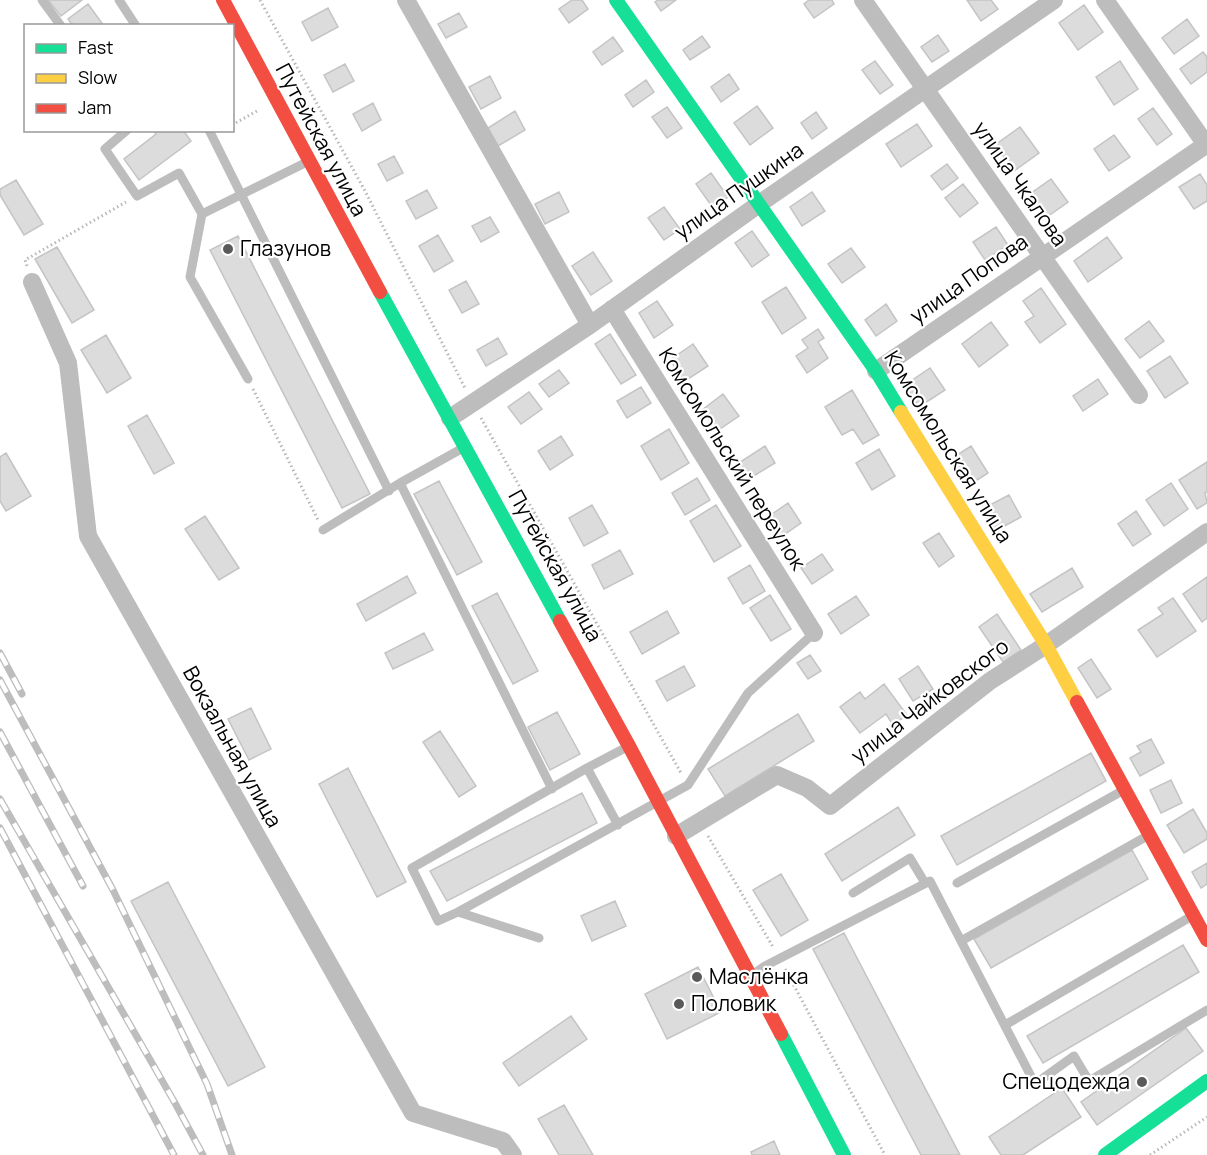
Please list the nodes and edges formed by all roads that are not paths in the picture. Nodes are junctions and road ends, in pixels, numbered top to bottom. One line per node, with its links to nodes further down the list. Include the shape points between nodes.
1 (42, 0): 9 (lane)
2 (119, 0): 10 (lane)
3 (223, 0): 15 (main road, Путейская улица)
4 (406, 0): 22 (street)
5 (616, 0): 17 (main road, Комсомольская улица)
6 (863, 0): 11 (street, улица Чкалова)
7 (1054, 0): 11 (street, улица Пушкина)
8 (1105, 0): 14 (street)
9 (60, 24)
10 (135, 24)
11 (926, 88): 17 (street, улица Пушкина); 19 (street, улица Чкалова)
12 (125, 132): 18 (lane, via 105,149 137,196 179,173)
13 (210, 132): 16 (lane)
14 (1207, 145): 19 (street, улица Попова)
15 (308, 161): 16 (lane); 26 (main road, Путейская улица)
16 (241, 194): 18 (lane); 29 (lane)
17 (759, 204): 21 (street, улица Пушкина); 23 (main road, Комсомольская улица)
18 (202, 214): 24 (lane, via 190,277)
19 (1043, 256): 23 (street, улица Попова); 25 (street, улица Чкалова)
20 (32, 282): 54 (street, Вокзальная улица, via 68,363 88,536 413,1113 503,1141)
21 (612, 309): 22 (street, улица Пушкина); 32 (street, Комсомольский переулок)
22 (590, 325): 26 (street, улица Пушкина)
23 (876, 371): 33 (main road, Комсомольская улица)
24 (248, 379)
25 (1139, 395)
26 (450, 418): 27 (main road, Путейская улица)
27 (465, 447): 28 (lane); 34 (main road, Путейская улица)
28 (400, 483): 29 (lane); 36 (lane)
29 (390, 491): 30 (lane)
30 (323, 530)
31 (1207, 532): 33 (street, улица Чайковского)
32 (814, 633): 38 (lane, via 748,693 688,785)
33 (1046, 645): 37 (main road, Комсомольская улица); 41 (street, улица Чайковского, via 990,681 830,806 807,788 777,775)
34 (630, 746): 35 (lane); 38 (main road, Путейская улица)
35 (587, 768): 36 (lane); 39 (lane)
36 (552, 789): 45 (lane, via 412,868 438,921)
37 (1125, 789): 40 (main road, Комсомольская улица); 43 (lane)
38 (659, 803): 39 (lane); 41 (main road, Путейская улица)
39 (618, 825): 45 (lane)
40 (1150, 835): 46 (main road, Комсомольская улица); 49 (lane)
41 (676, 836): 50 (main road, Путейская улица)
42 (925, 883): 44 (lane, via 910,858); 49 (lane, via 930,880); 50 (lane)
43 (957, 883)
44 (853, 893)
45 (458, 912): 47 (lane)
46 (1193, 915): 48 (main road, Комсомольская улица); 52 (lane)
47 (539, 938)
48 (1207, 940)
49 (961, 941): 52 (lane)
50 (750, 976): 55 (main road, Путейская улица)
51 (1207, 1010): 52 (lane, via 1089,1081 1074,1056 1035,1084)
52 (1005, 1025)
53 (1207, 1081): 56 (main road)
54 (513, 1155)
55 (844, 1155)
56 (1105, 1155)

